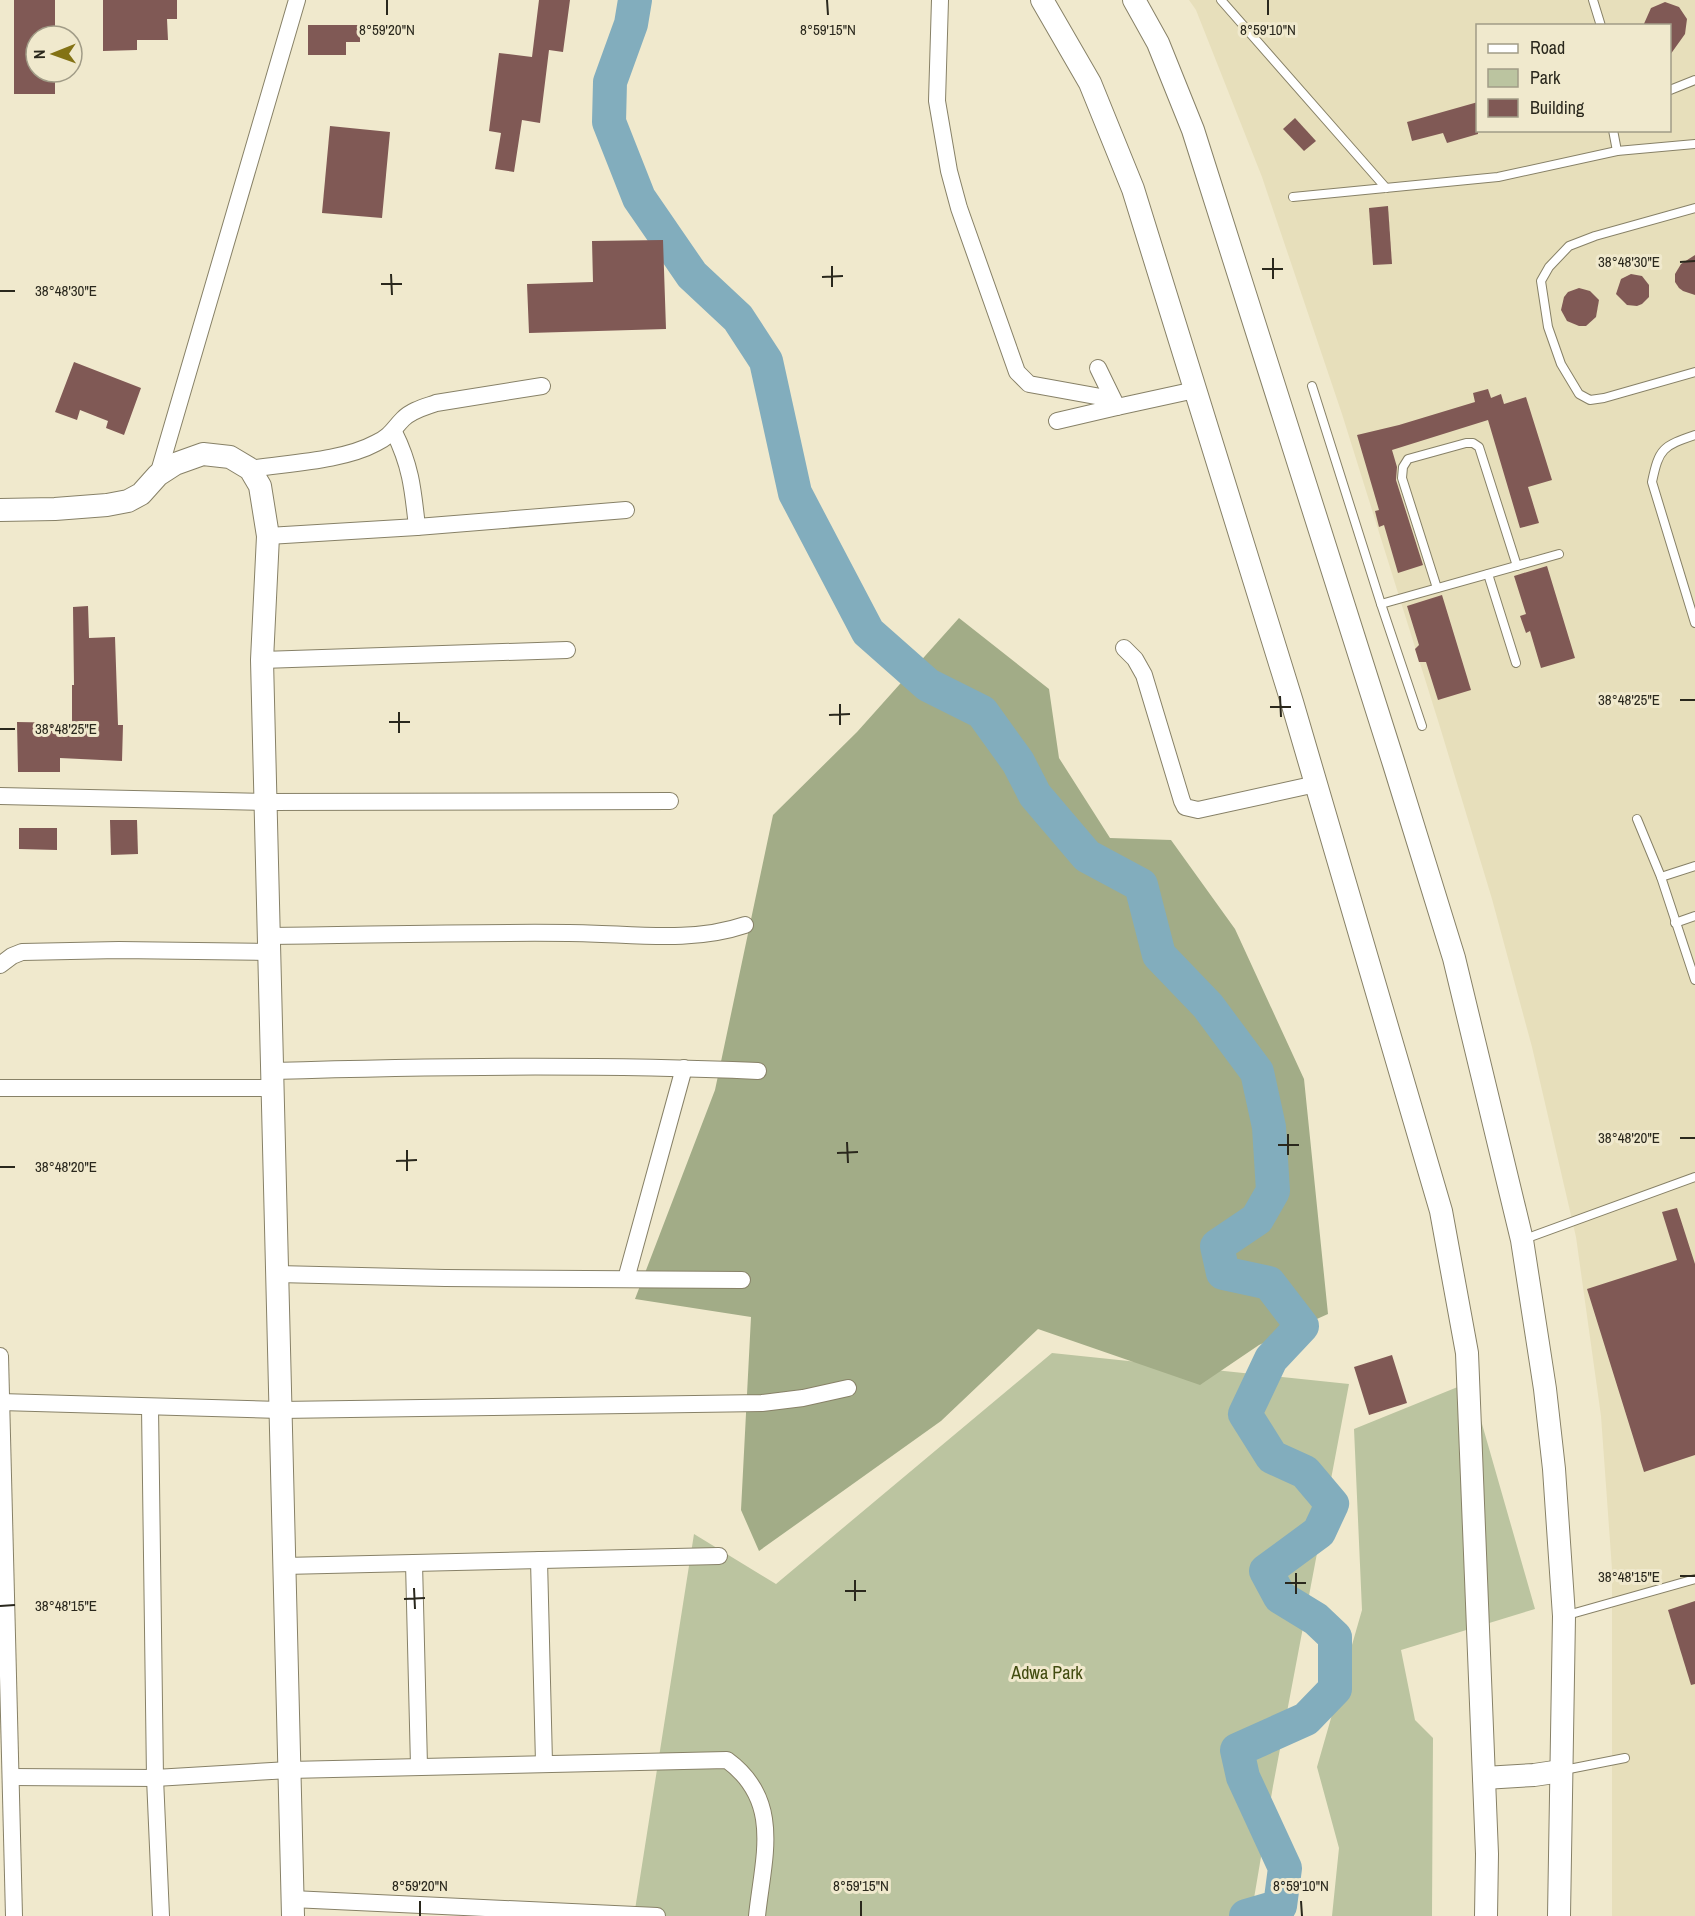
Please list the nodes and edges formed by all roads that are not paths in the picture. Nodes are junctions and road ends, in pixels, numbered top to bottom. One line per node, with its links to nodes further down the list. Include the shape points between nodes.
1 (297, 0): 26 (street)
2 (940, 0): 21 (street, via 937,102 949,171 1017,372 1029,384)
3 (1042, 0): 20 (main road, via 1090,83 1133,189)
4 (1134, 0): 60 (main road, via 1158,43 1193,130 1394,764 1454,958)
5 (1221, 0): 13 (lane)
6 (1593, 0): 7 (lane)
7 (1600, 24)
8 (1695, 80): 9 (lane)
9 (1671, 90)
10 (1613, 132): 12 (lane)
11 (1695, 144): 12 (lane)
12 (1617, 151): 13 (lane, via 1498,177)
13 (1386, 188): 14 (lane)
14 (1293, 197)
15 (1695, 208): 17 (lane, via 1569,246 1541,281 1548,327 1561,364 1580,394 1590,400)
16 (1098, 368): 21 (street)
17 (1695, 372)
18 (542, 386): 23 (street, via 436,403 404,417)
19 (1312, 386): 35 (lane)
20 (1195, 390): 21 (street); 42 (main road)
21 (1115, 403): 22 (street)
22 (1057, 421)
23 (394, 432): 25 (street, via 376,444 339,456); 29 (street, via 411,474)
24 (1695, 435): 36 (lane, via 1669,444 1657,460 1652,482)
25 (250, 469): 26 (main road, via 230,457 203,454); 30 (main road, via 260,486)
26 (158, 475): 27 (main road, via 141,494 128,501)
27 (0, 510)
28 (626, 510): 29 (street)
29 (417, 527): 30 (street)
30 (268, 536): 39 (main road)
31 (1559, 554): 32 (lane)
32 (1517, 566): 33 (lane); 34 (lane, via 1479,447 1466,442 1408,459 1403,467 1402,478)
33 (1488, 574): 34 (lane); 40 (lane)
34 (1437, 588): 35 (lane)
35 (1381, 604): 41 (lane)
36 (1695, 623)
37 (1124, 648): 42 (street, via 1144,675 1185,807 1198,810)
38 (567, 650): 39 (street)
39 (262, 660): 45 (main road)
40 (1516, 663)
41 (1422, 726)
42 (1316, 784): 83 (main road, via 1441,1211 1467,1353)
43 (0, 796): 45 (street)
44 (670, 801): 45 (street)
45 (266, 802): 52 (main road)
46 (1637, 819): 48 (lane)
47 (1695, 866): 48 (lane)
48 (1661, 877): 50 (lane)
49 (1695, 916): 50 (lane)
50 (1675, 923): 54 (lane)
51 (746, 925): 52 (street, via 723,933 654,936 571,933)
52 (269, 944): 53 (street, via 22,952); 57 (main road)
53 (0, 965)
54 (1695, 980)
55 (684, 1068): 56 (street); 57 (street, via 450,1066); 62 (street)
56 (758, 1071)
57 (272, 1080): 58 (street); 61 (main road)
58 (0, 1088)
59 (1695, 1177): 60 (lane)
60 (1522, 1240): 75 (main road, via 1554,1469)
61 (277, 1274): 62 (street); 68 (main road)
62 (626, 1280): 63 (street)
63 (742, 1280)
64 (0, 1356): 66 (street)
65 (848, 1388): 68 (street, via 762,1403)
66 (0, 1402): 67 (street); 74 (street)
67 (150, 1407): 68 (street); 82 (street)
68 (280, 1410): 72 (main road)
69 (719, 1556): 70 (street)
70 (539, 1560): 71 (street); 77 (street)
71 (414, 1563): 72 (street); 78 (street)
72 (284, 1566): 79 (main road)
73 (1695, 1579): 75 (lane)
74 (3, 1580): 81 (street)
75 (1564, 1616): 80 (main road)
76 (1625, 1758): 80 (lane)
77 (544, 1763): 78 (street); 88 (street, via 727,1760 750,1780 762,1804 765,1861)
78 (419, 1766): 79 (street)
79 (289, 1770): 82 (street); 84 (main road)
80 (1561, 1771): 83 (main road); 90 (main road)
81 (11, 1777): 82 (street); 85 (street)
82 (155, 1778): 86 (street)
83 (1484, 1778): 89 (main road)
84 (293, 1908): 87 (street)
85 (14, 1916)
86 (161, 1916)
87 (657, 1916)
88 (757, 1916)
89 (1486, 1916)
90 (1559, 1916)

